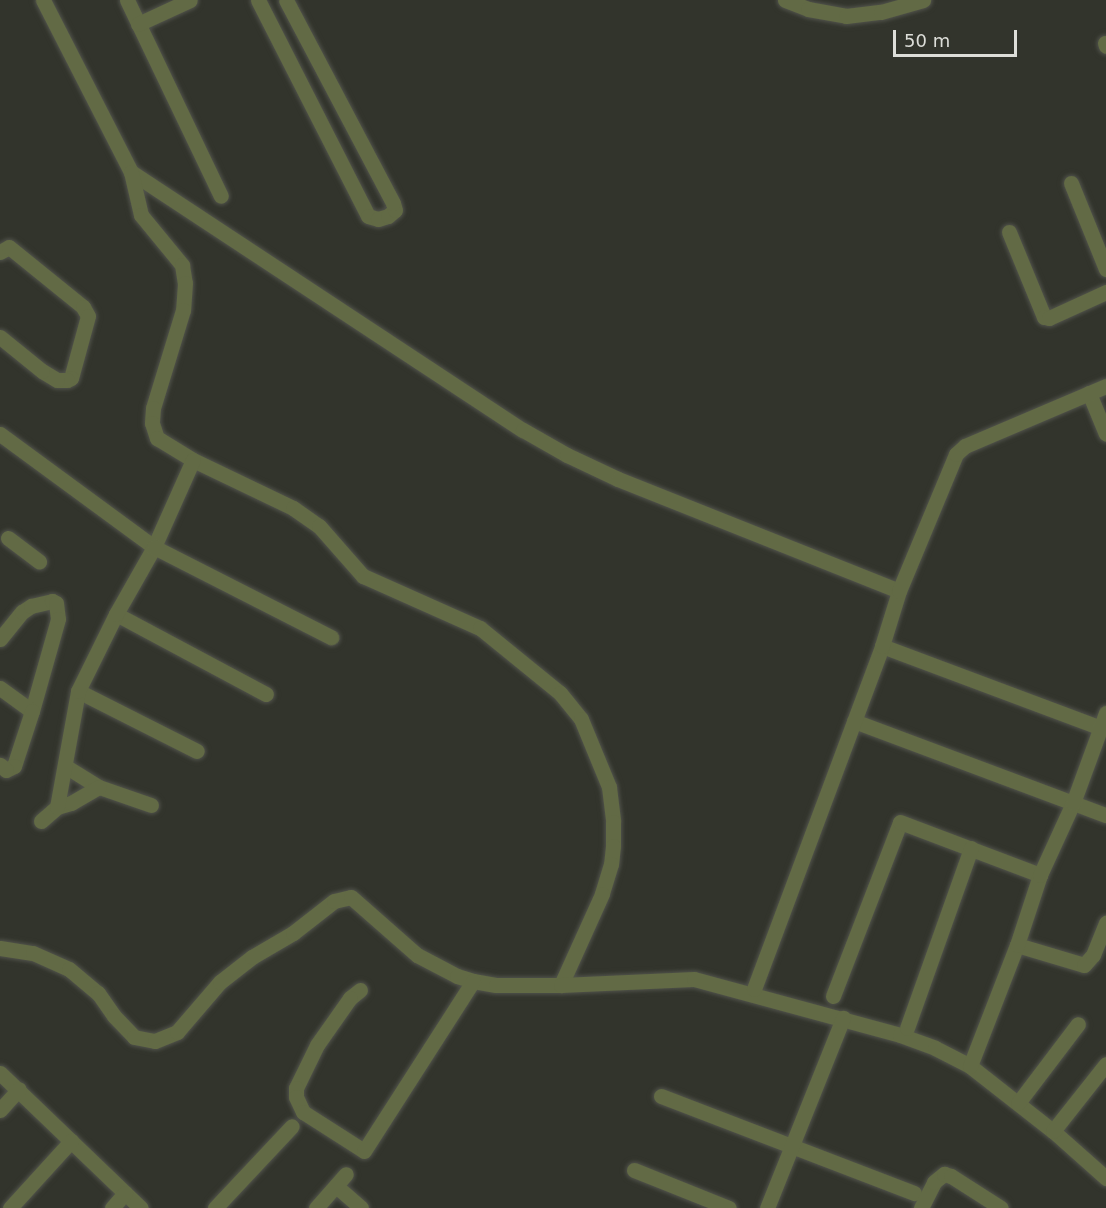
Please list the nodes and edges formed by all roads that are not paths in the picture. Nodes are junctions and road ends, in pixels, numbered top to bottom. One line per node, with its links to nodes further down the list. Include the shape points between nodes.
1 (43, 0): 9 (street)
2 (127, 0): 8 (street)
3 (190, 0): 8 (street)
4 (258, 0): 5 (street, via 368,216 388,216 395,210 393,203)
5 (286, 0)
6 (785, 0): 7 (street, via 846,16 881,12)
7 (923, 0)
8 (138, 24): 11 (street)
9 (131, 172): 21 (street, via 141,214 182,265 185,283 183,310 153,408 153,433); 25 (street, via 567,455)
10 (1071, 183): 14 (street)
11 (221, 196)
12 (1009, 232): 15 (street, via 1044,317)
13 (0, 252): 16 (street, via 9,248 83,307 88,316 71,378 66,380 57,380 42,371)
14 (1106, 269)
15 (1106, 292)
16 (0, 337)
17 (1106, 386): 18 (street)
18 (1089, 393): 20 (street); 25 (street, via 958,451)
19 (0, 434): 23 (street)
20 (1106, 434)
21 (192, 460): 23 (street); 51 (street, via 293,508 319,526 363,576 480,628 554,687 581,719 609,788 613,846 602,894)
22 (3, 540): 24 (street)
23 (154, 547): 26 (street); 27 (street)
24 (39, 561)
25 (899, 591): 29 (street)
26 (116, 614): 31 (street); 32 (street)
27 (331, 637)
28 (0, 639): 33 (street, via 31,606 56,603 58,619)
29 (882, 646): 34 (street); 35 (street)
30 (0, 688): 33 (street)
31 (78, 691): 36 (street); 38 (street)
32 (266, 694)
33 (32, 711): 37 (street, via 14,766 6,770)
34 (854, 721): 40 (street); 52 (street)
35 (1103, 721): 40 (street)
36 (197, 751)
37 (0, 765)
38 (65, 766): 39 (street); 42 (street)
39 (99, 787): 41 (street); 42 (street, via 71,804)
40 (1073, 803): 43 (street); 46 (street)
41 (151, 805)
42 (57, 807): 44 (street)
43 (1106, 815)
44 (41, 821)
45 (971, 848): 46 (street); 54 (street, via 900,822); 57 (street)
46 (1040, 875): 48 (street)
47 (1106, 923): 48 (street, via 1093,955 1084,965)
48 (1017, 945): 59 (street)
49 (0, 948): 50 (street, via 33,953 69,969 98,993 134,1037 155,1041 177,1032 220,982 252,957 345,897 356,900 417,955)
50 (473, 981): 51 (street); 53 (street, via 364,1151 303,1112 296,1097 317,1045)
51 (561, 985): 55 (street, via 694,979)
52 (754, 988)
53 (360, 990)
54 (833, 996)
55 (843, 1018): 59 (street, via 926,1044); 68 (street)
56 (1078, 1024): 63 (street)
57 (907, 1028)
58 (1106, 1064): 66 (street)
59 (970, 1066): 63 (street)
60 (0, 1073): 61 (street)
61 (19, 1089): 64 (street); 67 (street)
62 (661, 1095): 68 (street)
63 (1018, 1103): 66 (street)
64 (0, 1110)
65 (292, 1126): 76 (street)
66 (1053, 1131): 70 (street)
67 (71, 1141): 71 (street); 73 (street)
68 (793, 1146): 72 (street); 80 (street)
69 (634, 1170): 79 (street)
70 (1106, 1178)
71 (125, 1193): 74 (street); 75 (street)
72 (914, 1193)
73 (10, 1208)
74 (112, 1208)
75 (141, 1208)
76 (215, 1208)
77 (316, 1208): 78 (street, via 341,1180)
78 (361, 1208)
79 (729, 1208)
80 (767, 1208)
81 (921, 1208): 82 (street, via 934,1182 944,1174)
82 (1001, 1208)

